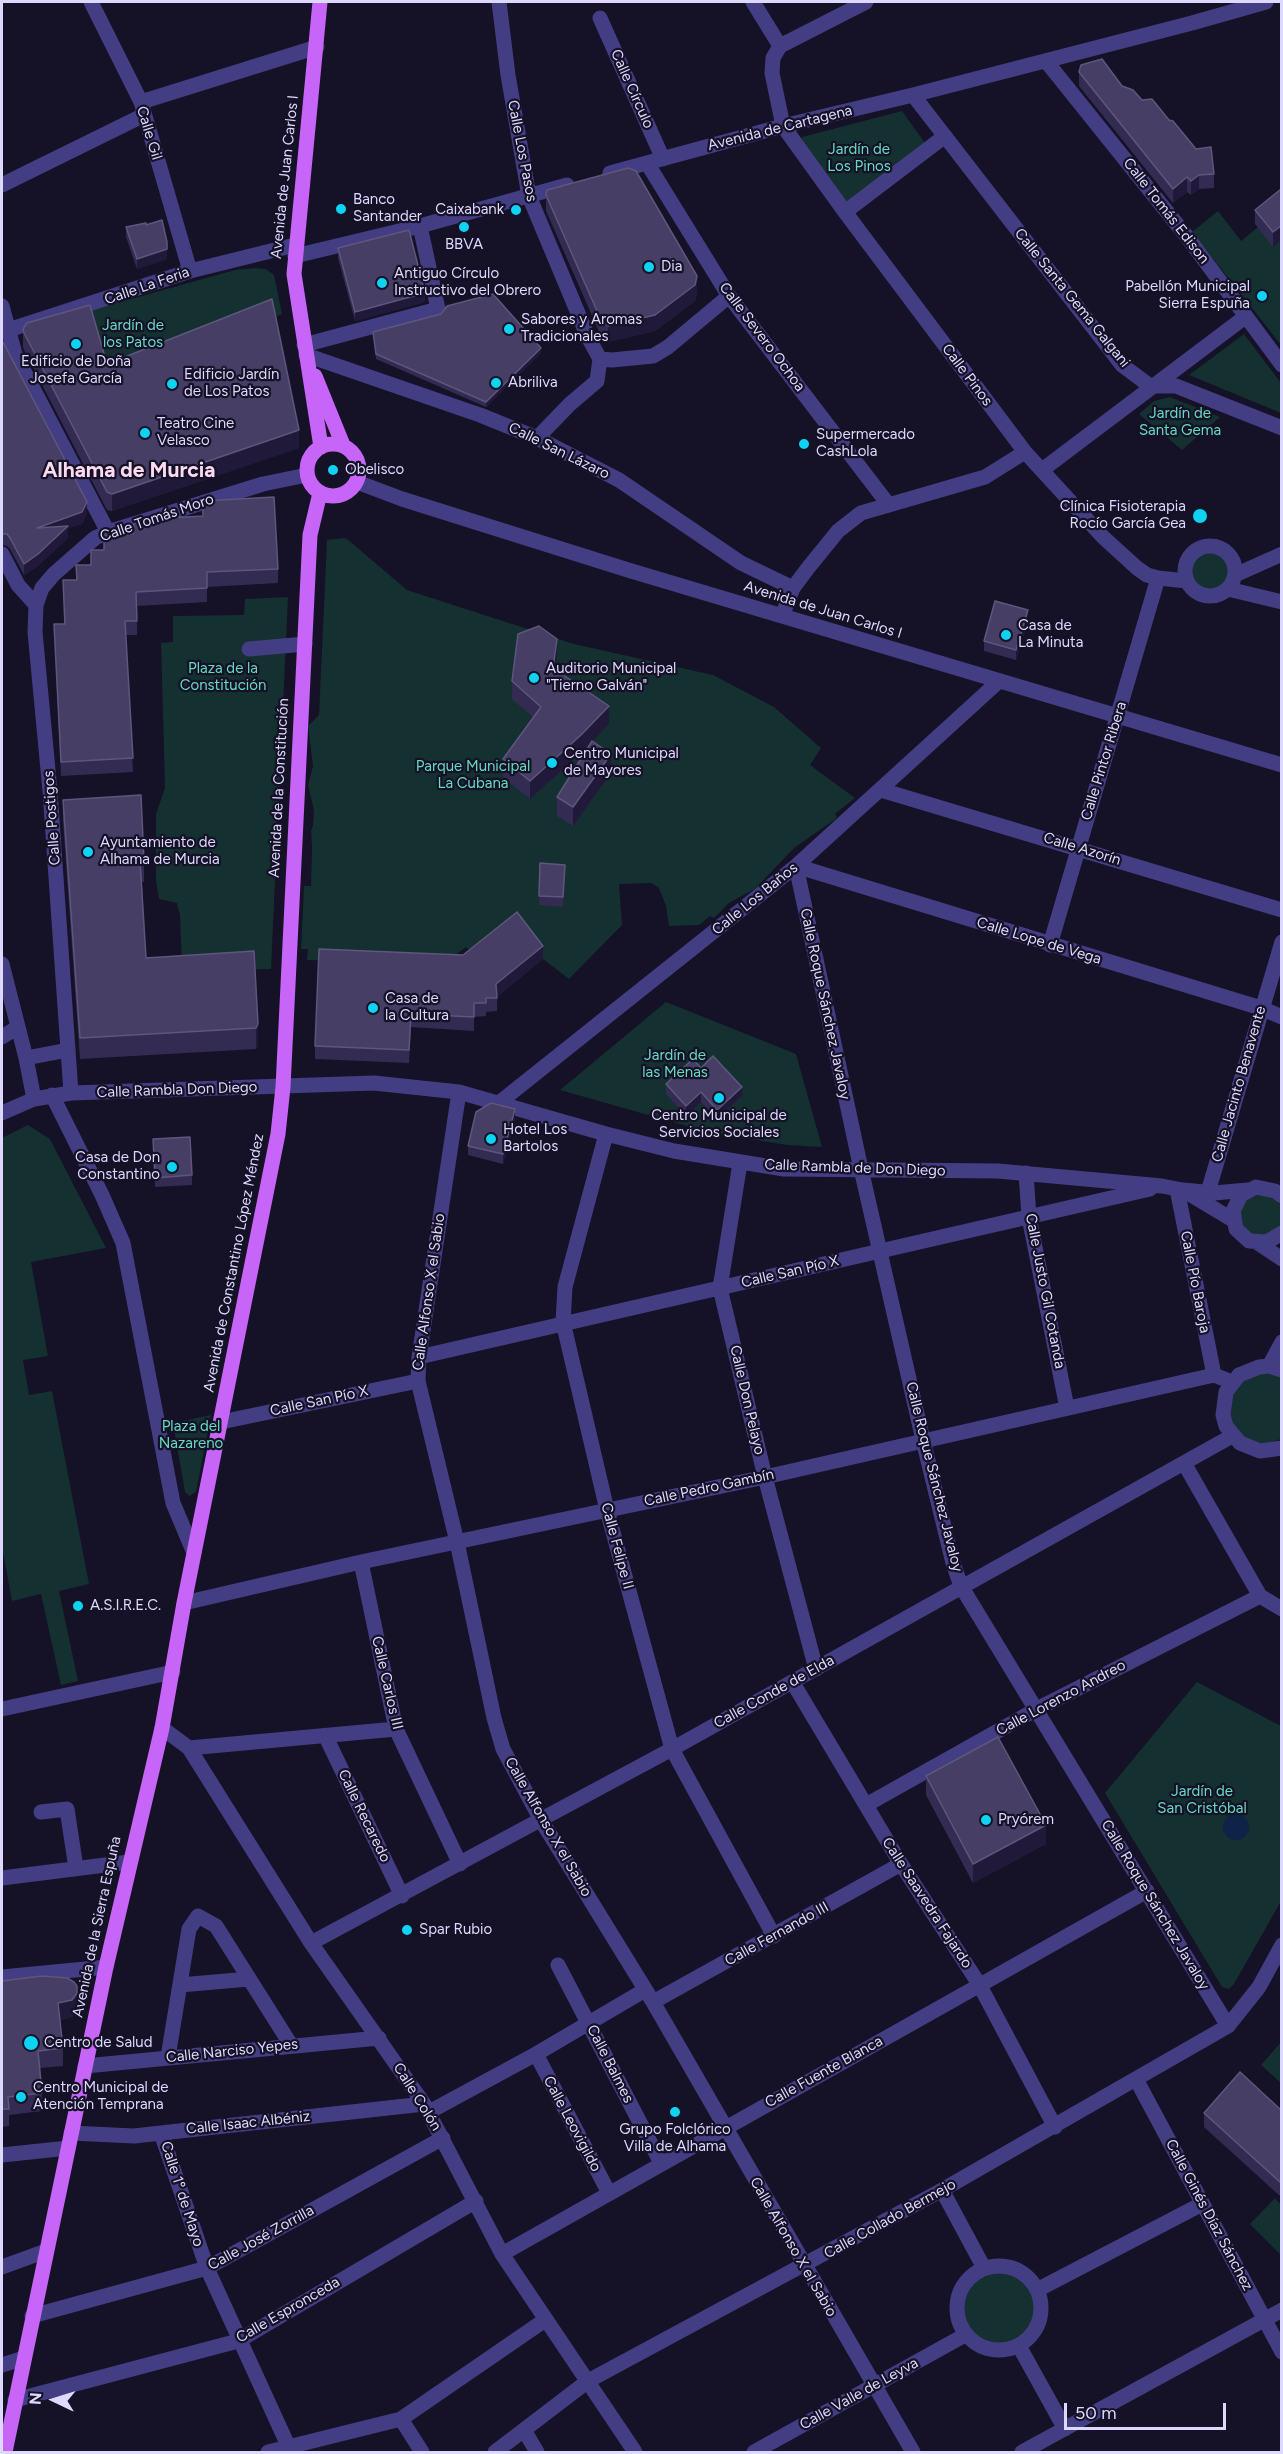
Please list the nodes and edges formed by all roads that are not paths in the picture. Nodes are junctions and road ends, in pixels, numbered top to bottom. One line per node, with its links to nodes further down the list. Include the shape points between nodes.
1 (91, 2): 13 (street, Calle Gil)
2 (320, 2): 10 (main road, Avenida de Juan Carlos I)
3 (499, 2): 19 (street, Calle Los Pasos)
4 (753, 2): 9 (street)
5 (866, 2): 9 (street)
6 (1266, 2): 7 (street, Avenida de Cartagena)
7 (1239, 5): 11 (street, Avenida de Cartagena)
8 (600, 18): 16 (street, Calle Círculo)
9 (780, 46): 14 (street, via 773,57 772,74)
10 (317, 47): 13 (street); 22 (main road, Avenida de Juan Carlos I)
11 (1046, 61): 12 (street, Avenida de Cartagena); 26 (street, Calle Tomás Edison, via 1165,208)
12 (914, 95): 14 (street, Avenida de Cartagena); 15 (street, Calle Santa Gema Galgani)
13 (142, 109): 18 (street); 23 (street, Calle Gil)
14 (783, 126): 16 (street, Avenida de Cartagena); 20 (street, Calle Pinos)
15 (945, 136): 20 (street); 31 (street, Calle Santa Gema Galgani, via 1122,365)
16 (663, 159): 17 (street, Avenida de Cartagena)
17 (647, 164): 19 (street, Avenida de Cartagena); 24 (street, Calle Severo Ochoa)
18 (2, 185)
19 (529, 195): 21 (street, Avenida de Cartagena); 29 (street, Calle Los Pasos)
20 (845, 212): 36 (street, Calle Pinos)
21 (420, 226): 22 (street, Avenida de Cartagena); 28 (street, via 438,309)
22 (295, 250): 23 (street, Calle La Feria); 28 (main road, Avenida de Juan Carlos I, via 294,274)
23 (190, 271): 27 (street, Calle La Feria)
24 (729, 296): 29 (street, via 653,356); 41 (street, Calle Severo Ochoa)
25 (2, 306): 27 (street)
26 (1245, 317): 30 (street, Calle Tomás Edison); 31 (street)
27 (5, 331): 42 (street)
28 (305, 350): 33 (street, Calle San Lázaro); 34 (main road, Avenida de Juan Carlos I); 35 (main road, Avenida de Juan Carlos I)
29 (600, 359): 33 (street, via 597,381)
30 (1281, 365)
31 (1150, 386): 32 (street, via 1176,386); 37 (street)
32 (1281, 428)
33 (537, 438): 48 (street, Calle San Lázaro, via 619,480 741,563)
34 (343, 445): 35 (main road); 39 (main road, via 356,456 360,473)
35 (321, 447): 38 (main road, via 308,462)
36 (1025, 452): 37 (street, Calle Pinos); 41 (street, via 985,477)
37 (1042, 470): 46 (street, Calle Pinos, via 1118,552 1147,575)
38 (307, 475): 40 (main road); 42 (street, Calle Tomás Moro, via 263,484)
39 (357, 482): 40 (main road, via 345,494); 52 (street, Avenida de Juan Carlos I, via 402,500)
40 (320, 493): 53 (main road, Avenida de la Constitución, via 310,535)
41 (888, 504): 48 (street, via 861,513 837,531)
42 (108, 531): 51 (street, Calle Tomás Moro, via 54,574 42,588)
43 (2, 554): 51 (street, via 18,585)
44 (1281, 554): 45 (street)
45 (1235, 575): 47 (street, via 1233,558 1227,552 1203,547 1186,564); 49 (street)
46 (1158, 578): 47 (street, Calle Pinos); 56 (street, Calle Pintor Ribera)
47 (1187, 581): 49 (street, via 1205,596)
48 (793, 588): 52 (street)
49 (1228, 589): 50 (street)
50 (1281, 602)
51 (36, 605): 69 (street, Calle Postigos)
52 (782, 616): 55 (street, Avenida de Juan Carlos I)
53 (304, 644): 54 (street); 71 (main road, Avenida de la Constitución)
54 (249, 649)
55 (998, 682): 56 (street, Avenida de Juan Carlos I); 58 (street, Calle Los Baños)
56 (1118, 717): 57 (street, Avenida de Juan Carlos I); 59 (street, Calle Pintor Ribera)
57 (1281, 765)
58 (881, 790): 59 (street, Calle Azorín); 60 (street, Calle Los Baños)
59 (1078, 847): 61 (street, Calle Azorín); 63 (street, Calle Pintor Ribera)
60 (796, 866): 63 (street, Calle Lope de Vega); 76 (street, Calle Los Baños); 80 (street, Calle Roque Sánchez Javaloy)
61 (1281, 910)
62 (1281, 942): 65 (street, Calle Jacinto Benavente)
63 (1050, 945): 65 (street, Calle Lope de Vega)
64 (2, 964): 67 (street)
65 (1261, 1008): 66 (street, Calle Lope de Vega); 84 (street, Calle Jacinto Benavente)
66 (1281, 1017)
67 (18, 1027): 68 (street); 70 (street)
68 (2, 1037)
69 (68, 1050): 70 (street); 73 (street, Calle Postigos)
70 (26, 1058): 75 (street)
71 (283, 1087): 72 (street, Calle Rambla de Don Diego, via 374,1083); 73 (street, Calle Rambla Don Diego); 101 (main road, Avenida de Constantino López Méndez, via 278,1134)
72 (459, 1092): 76 (street, Calle Rambla de Don Diego); 95 (street, Calle Alfonso X el Sabio)
73 (71, 1093): 74 (street)
74 (52, 1095): 75 (street); 109 (street, via 123,1243 173,1503)
75 (34, 1100): 77 (street)
76 (500, 1102): 78 (street, Calle Rambla de Don Diego)
77 (2, 1113)
78 (606, 1134): 79 (street, Calle Rambla de Don Diego); 93 (street, Calle Felipe II, via 565,1287)
79 (740, 1163): 80 (street, Calle Rambla de Don Diego); 92 (street, Calle Don Pelayo)
80 (861, 1169): 81 (street, Calle Rambla de Don Diego); 90 (street, Calle Roque Sánchez Javaloy)
81 (1026, 1173): 82 (street, Calle Rambla de Don Diego); 86 (street, Calle Justo Gil Cotanda)
82 (1174, 1188): 84 (street, Calle Rambla de Don Diego); 86 (street, Calle San Pío X); 87 (street); 97 (street, Calle Pío Baroja)
83 (1248, 1190): 84 (street, Calle Rambla de Don Diego); 85 (street, Calle Rambla de Don Diego, via 1265,1187); 87 (street, via 1235,1203)
84 (1208, 1192)
85 (1279, 1192)
86 (1029, 1217): 90 (street, Calle San Pío X); 100 (street, Calle Justo Gil Cotanda)
87 (1233, 1220): 89 (street, via 1242,1236)
88 (1281, 1233): 89 (street)
89 (1258, 1243): 91 (street)
90 (880, 1251): 92 (street, Calle San Pío X); 103 (street, Calle Roque Sánchez Javaloy)
91 (1281, 1259)
92 (720, 1288): 93 (street, Calle San Pío X); 106 (street, Calle Don Pelayo)
93 (563, 1322): 95 (street, Calle San Pío X); 107 (street, Calle Felipe II)
94 (1281, 1342): 96 (street)
95 (418, 1357): 98 (street, Calle Alfonso X el Sabio)
96 (1275, 1368): 99 (street, via 1248,1370)
97 (1214, 1375): 99 (street); 100 (street, Calle Pedro Gambín)
98 (417, 1381): 101 (street, Calle San Pío X); 108 (street, Calle Alfonso X el Sabio)
99 (1232, 1382): 102 (street, via 1226,1392 1223,1415)
100 (1067, 1408): 103 (street, Calle Pedro Gambín)
101 (221, 1422): 109 (main road, Avenida de Constantino López Méndez)
102 (1233, 1436): 104 (street, via 1260,1451); 105 (street, Calle Conde de Elda)
103 (923, 1440): 106 (street, Calle Pedro Gambín); 111 (street, Calle Roque Sánchez Javaloy)
104 (1281, 1448)
105 (1184, 1464): 111 (street, Calle Conde de Elda); 112 (street)
106 (765, 1477): 107 (street, Calle Pedro Gambín); 115 (street, Calle Don Pelayo)
107 (607, 1510): 108 (street, Calle Pedro Gambín); 124 (street, Calle Felipe II)
108 (457, 1542): 110 (street, Calle Pedro Gambín); 127 (street, Calle Alfonso X el Sabio, via 503,1749)
109 (194, 1553): 113 (main road, Avenida de Constantino López Méndez)
110 (361, 1562): 113 (street, Calle Pedro Gambín); 121 (street, Calle Carlos III)
111 (962, 1586): 115 (street, Calle Conde de Elda); 119 (street, Calle Roque Sánchez Javaloy)
112 (1260, 1596): 114 (street); 119 (street, Calle Lorenzo Andreo)
113 (184, 1603): 116 (main road, Avenida de Constantino López Méndez)
114 (1281, 1609)
115 (816, 1669): 117 (street, Calle Conde de Elda)
116 (173, 1672): 118 (street); 120 (main road, Avenida de Constantino López Méndez)
117 (793, 1683): 124 (street, Calle Conde de Elda); 125 (street, Calle Saavedra Fajardo)
118 (2, 1709)
119 (1037, 1709): 125 (street, Calle Lorenzo Andreo); 133 (street, Calle Roque Sánchez Javaloy)
120 (162, 1728): 123 (street); 128 (main road, Avenida de la Sierra Espuña)
121 (396, 1730): 122 (street); 129 (street, Calle Carlos III)
122 (326, 1737): 123 (street); 134 (street, Calle Recaredo)
123 (189, 1748): 136 (street, Calle Colón)
124 (672, 1749): 127 (street, Calle Conde de Elda); 135 (street, Calle Felipe II)
125 (866, 1805): 130 (street, Calle Saavedra Fajardo)
126 (41, 1812): 131 (street, via 68,1809)
127 (541, 1820): 129 (street, Calle Conde de Elda); 144 (street, Calle Alfonso X el Sabio)
128 (129, 1862): 131 (street); 139 (main road, Avenida de la Sierra Espuña)
129 (460, 1864): 134 (street, Calle Conde de Elda)
130 (901, 1864): 135 (street, Calle Fernando III); 142 (street, Calle Saavedra Fajardo)
131 (76, 1868): 132 (street)
132 (2, 1878)
133 (1147, 1891): 142 (street, Calle Fuente Blanca); 146 (street, Calle Roque Sánchez Javaloy)
134 (402, 1896): 136 (street, Calle Conde de Elda)
135 (774, 1936): 144 (street, Calle Fernando III)
136 (312, 1943): 147 (street, Calle Colón)
137 (1281, 1945): 146 (street, via 1259,1987)
138 (558, 1965): 145 (street, Calle Balmes)
139 (106, 1967): 140 (street); 151 (main road, Avenida de la Sierra Espuña)
140 (2, 1977)
141 (249, 1979): 143 (street); 143 (street, via 216,1926 198,1916 189,1929); 148 (street)
142 (980, 1984): 154 (street, Calle Fuente Blanca); 155 (street, Calle Saavedra Fajardo)
143 (180, 1985): 150 (street)
144 (649, 1996): 145 (street); 154 (street, Calle Alfonso X el Sabio)
145 (589, 2023): 149 (street); 160 (street, Calle Balmes)
146 (1228, 2026): 152 (street, Calle Collado Bermejo)
147 (379, 2038): 148 (street, Calle Narciso Yepes); 153 (street, Calle Colón)
148 (291, 2045): 150 (street, Calle Narciso Yepes)
149 (536, 2054): 153 (street); 162 (street, Calle Leovigildo)
150 (168, 2057): 151 (street, Calle Narciso Yepes)
151 (85, 2066): 158 (main road, Avenida de la Sierra Espuña)
152 (1136, 2079): 155 (street, Calle Collado Bermejo); 164 (street, Calle Ginés Díaz Sánchez)
153 (427, 2108): 156 (street, Calle Isaac Albéniz); 157 (street, Calle Colón)
154 (725, 2127): 160 (street, Calle Fuente Blanca); 167 (street, Calle Alfonso X el Sabio)
155 (1055, 2127): 161 (street, Calle Collado Bermejo)
156 (161, 2133): 158 (street, Calle Isaac Albéniz); 169 (street, Calle 1º de Mayo)
157 (442, 2138): 163 (street, Calle Colón); 169 (street, Calle José Zorrilla)
158 (70, 2140): 159 (street, Calle Isaac Albéniz); 165 (main road, Avenida de la Sierra Espuña)
159 (2, 2155)
160 (661, 2163): 162 (street, Calle Fuente Blanca)
161 (942, 2190): 167 (street, Calle Collado Bermejo); 170 (street)
162 (609, 2193): 166 (street, Calle Fuente Blanca)
163 (476, 2201): 166 (street, Calle Colón); 177 (street, Calle Espronceda)
164 (1202, 2204): 171 (street); 175 (street, Calle Ginés Díaz Sánchez)
165 (46, 2252): 168 (street); 173 (main road, Avenida de la Sierra Espuña)
166 (502, 2254): 174 (street, Calle Colón)
167 (804, 2266): 182 (street, Calle Collado Bermejo); 183 (street, Calle Alfonso X el Sabio)
168 (2, 2267)
169 (207, 2268): 173 (street, Calle José Zorrilla); 177 (street, Calle 1º de Mayo)
170 (984, 2268): 171 (street, via 1005,2266 1018,2270 1030,2278); 176 (street, via 967,2280 959,2292 958,2322)
171 (1037, 2290): 178 (street, via 1041,2315 1037,2327)
172 (1281, 2310): 175 (street)
173 (32, 2316): 180 (main road, Avenida de la Sierra Espuña)
174 (544, 2320): 182 (street, Calle Colón); 185 (street)
175 (1265, 2320): 179 (street, Calle Ginés Díaz Sánchez); 186 (street)
176 (965, 2335): 178 (street, via 990,2350); 183 (street, Calle Valle de Leyva)
177 (238, 2340): 184 (street, Calle Espronceda); 189 (street, Calle 1º de Mayo)
178 (1019, 2346): 186 (street)
179 (1281, 2352)
180 (24, 2358): 181 (street); 184 (main road, Avenida de la Sierra Espuña)
181 (2, 2365)
182 (588, 2381): 187 (street, Calle Collado Bermejo); 194 (street, Calle Colón)
183 (874, 2386): 195 (street, Calle Valle de Leyva); 196 (street, Calle Alfonso X el Sabio)
184 (15, 2400): 188 (main road, Avenida de la Sierra Espuña)
185 (401, 2419): 189 (street); 191 (street)
186 (1065, 2429): 197 (street)
187 (524, 2430): 192 (street, Calle Collado Bermejo); 193 (street)
188 (4, 2449)
189 (290, 2450): 190 (street)
190 (268, 2452)
191 (422, 2452)
192 (495, 2452)
193 (537, 2452)
194 (635, 2452)
195 (754, 2452)
196 (913, 2452)
197 (1022, 2452)

